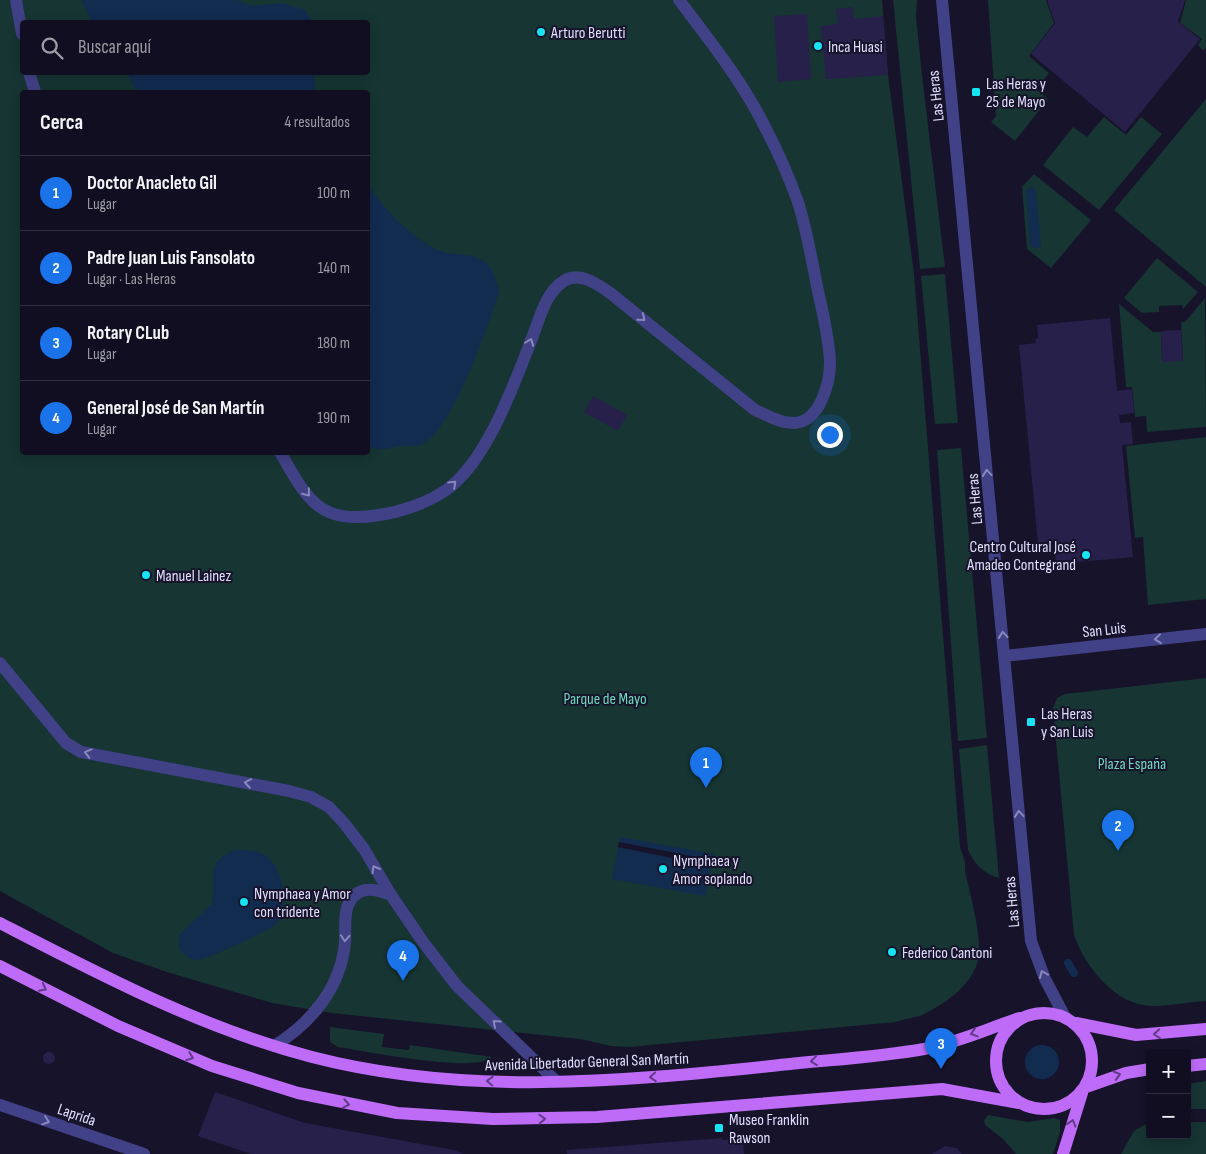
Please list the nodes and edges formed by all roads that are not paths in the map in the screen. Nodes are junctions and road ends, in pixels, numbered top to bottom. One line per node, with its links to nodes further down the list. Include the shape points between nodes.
1 (16, 0): 4 (street)
2 (679, 0): 7 (street, one-way to 2, via 306,494 320,508 340,517 389,514 446,491 468,470 488,437 553,291 564,280 577,278 592,281 609,292 755,410 795,423 812,416 828,384 830,363 798,202 746,90)
3 (942, 0): 9 (street, Las Heras, one-way to 3)
4 (20, 23)
5 (30, 75): 6 (street)
6 (34, 90)
7 (282, 455)
8 (1206, 634): 9 (street, San Luis, one-way to 9)
9 (1005, 656): 15 (street, Las Heras, one-way to 9, via 1044,979 1031,942)
10 (0, 663): 11 (street, one-way to 10, via 364,849 328,807 289,790 81,752 66,743)
11 (391, 895): 17 (street, one-way to 17, via 366,889 356,893 348,902 345,948 331,988 314,1014); 21 (street, one-way to 11, via 457,986)
12 (0, 923): 17 (main road, Avenida Libertador General San Martín, via 129,990)
13 (0, 966): 23 (main road, one-way to 23, via 118,1026 218,1068 312,1097 397,1113 493,1119 589,1117 942,1089)
14 (1020, 1018): 15 (main road, via 1036,1012 1053,1013); 21 (main road, Avenida Libertador General San Martín, one-way to 21, via 925,1049 700,1073); 23 (main road, via 998,1043 995,1060 1006,1092)
15 (1069, 1020): 16 (main road, one-way to 15, via 1136,1035); 22 (main road, via 1082,1029 1090,1044 1093,1061)
16 (1206, 1029)
17 (274, 1046): 21 (main road, Avenida Libertador General San Martín, one-way to 17, via 435,1079 338,1064)
18 (1206, 1064): 19 (main road)
19 (1191, 1066)
20 (1146, 1070): 22 (main road, one-way to 20, via 1126,1073)
21 (556, 1081)
22 (1084, 1090): 23 (main road, via 1068,1103 1052,1109); 26 (main road, one-way to 22)
23 (1019, 1102)
24 (0, 1105): 25 (street, Laprida, one-way to 25)
25 (144, 1154)
26 (1063, 1154)

